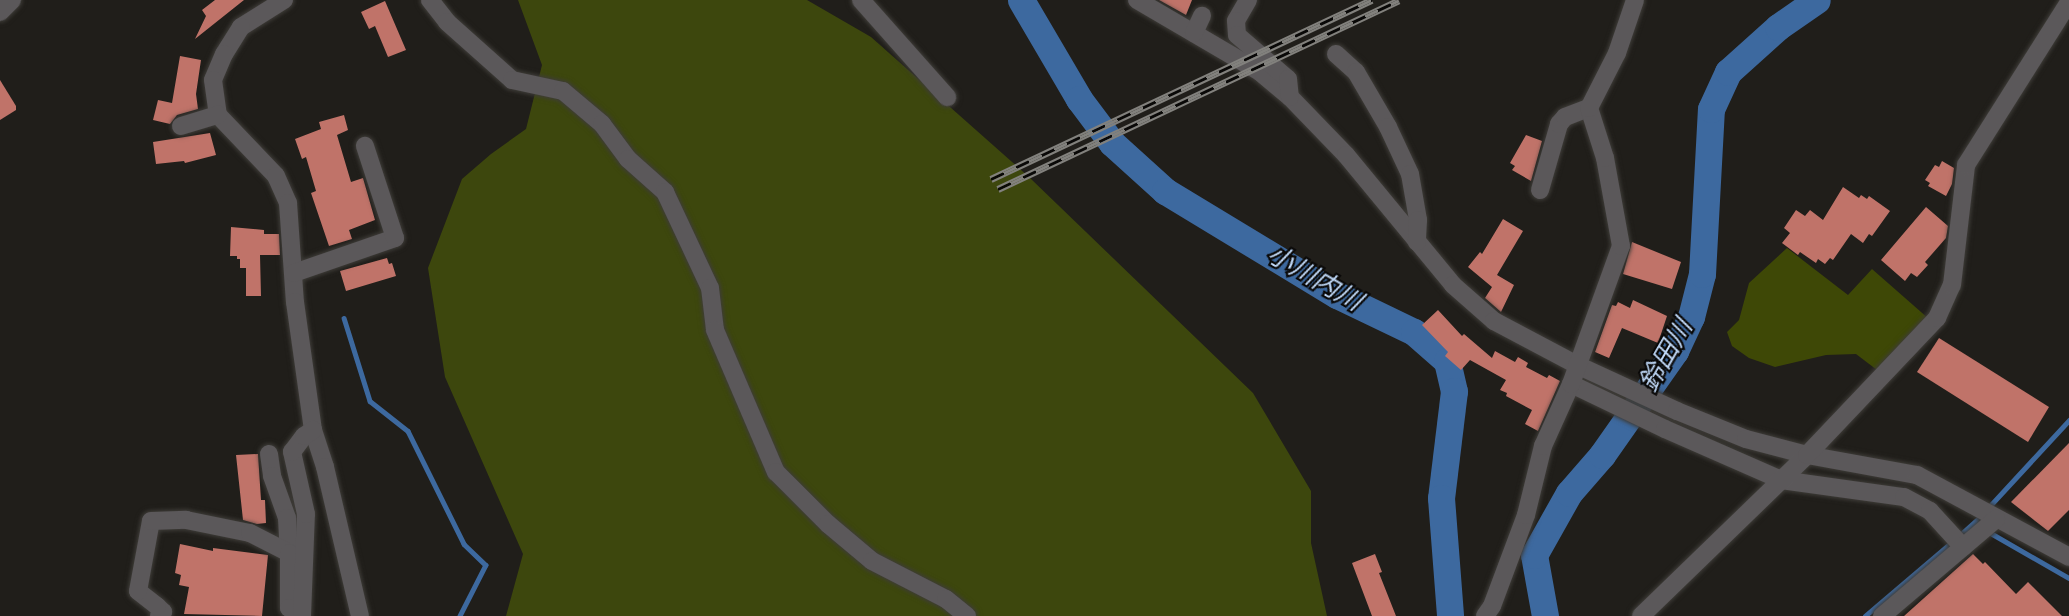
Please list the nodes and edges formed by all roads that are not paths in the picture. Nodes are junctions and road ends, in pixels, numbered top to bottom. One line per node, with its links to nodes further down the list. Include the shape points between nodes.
1 (12, 0): 9 (street)
2 (284, 0): 14 (street, via 241,27 224,54 213,80)
3 (430, 0): 35 (street, via 447,22 512,80 563,91 602,124 628,159 665,192 710,288 715,330 776,472 872,561 946,599)
4 (861, 0): 11 (street)
5 (1137, 0): 12 (street, via 1198,24)
6 (1248, 0): 12 (street, via 1236,21 1237,35 1288,79)
7 (1635, 0): 13 (street, via 1617,53)
8 (2069, 2): 24 (street, via 1966,165 1952,285 1937,318)
9 (0, 12)
10 (1336, 54): 18 (street, via 1356,72 1410,174 1418,220)
11 (947, 97)
12 (1290, 97): 18 (street, via 1346,155)
13 (1589, 108): 17 (street, via 1565,117 1559,124); 20 (street, via 1605,158 1621,246)
14 (218, 115): 15 (street); 19 (street, via 276,176 288,202)
15 (181, 126)
16 (365, 146): 19 (street, via 395,238)
17 (1540, 190)
18 (1417, 242): 20 (street, via 1453,285 1494,321)
19 (294, 273): 22 (street)
20 (1577, 365): 21 (street); 24 (street, via 1746,439)
21 (1571, 384): 26 (street); 36 (street, via 1543,446 1526,515)
22 (313, 430): 32 (street, via 292,452 306,514); 34 (street)
23 (269, 454): 30 (street, via 286,518)
24 (1807, 455): 25 (street); 26 (street)
25 (1907, 474): 27 (street); 28 (street, via 1917,475)
26 (1781, 480): 27 (street); 37 (street)
27 (1853, 489): 29 (street, via 1904,497 1930,511 1948,531)
28 (1994, 519): 29 (street); 31 (street)
29 (1967, 543): 38 (street)
30 (289, 553): 32 (street, via 289,608); 33 (street, via 250,533 186,520 151,521 138,591 163,612)
31 (2069, 557)
32 (302, 615)
33 (159, 616)
34 (360, 616)
35 (967, 616)
36 (1485, 616)
37 (1641, 616)
38 (1882, 616)

